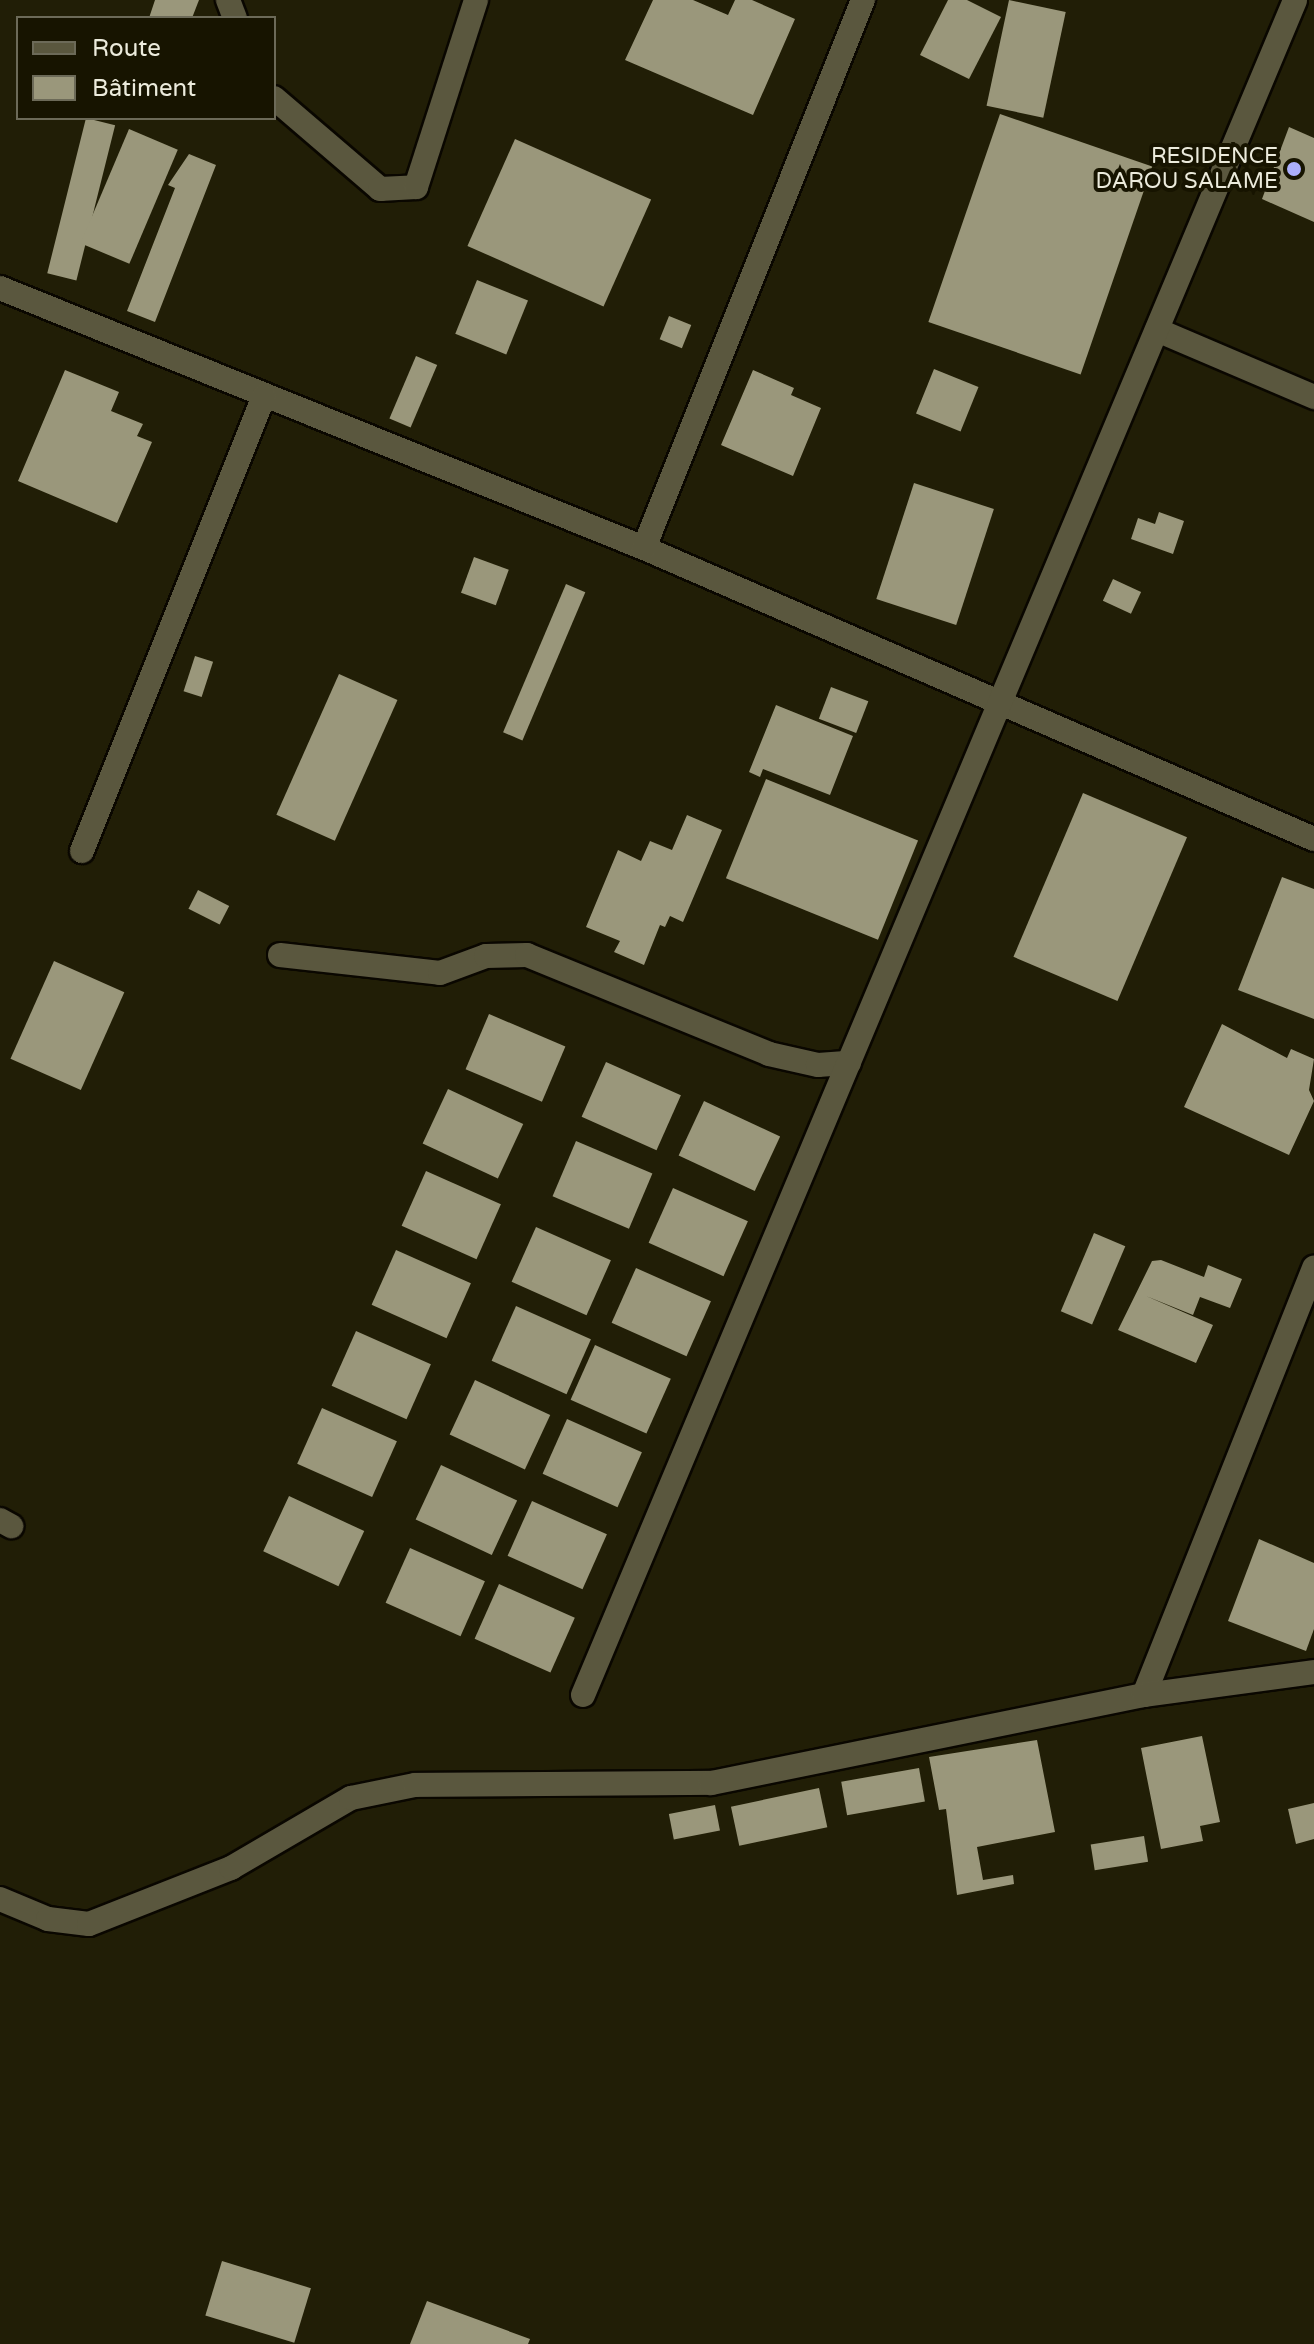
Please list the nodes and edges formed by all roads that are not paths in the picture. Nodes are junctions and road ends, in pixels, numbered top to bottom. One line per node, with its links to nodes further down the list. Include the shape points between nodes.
1 (476, 0): 4 (street, via 416,187 380,189)
2 (863, 0): 9 (street)
3 (1295, 0): 6 (street)
4 (276, 100)
5 (0, 288): 7 (street)
6 (1157, 330): 8 (street); 10 (street)
7 (264, 397): 9 (street); 12 (street)
8 (1314, 397)
9 (644, 548): 10 (street)
10 (1000, 704): 11 (street); 14 (street)
11 (1314, 839)
12 (82, 851)
13 (280, 955): 14 (street, via 440,973 486,956 527,955 769,1054 818,1065)
14 (849, 1063): 17 (street)
15 (1311, 1282): 18 (street)
16 (1314, 1672): 18 (street)
17 (583, 1695)
18 (1144, 1695): 19 (street, via 711,1783 415,1785 351,1798 231,1868 89,1924 48,1919)
19 (0, 1899)

